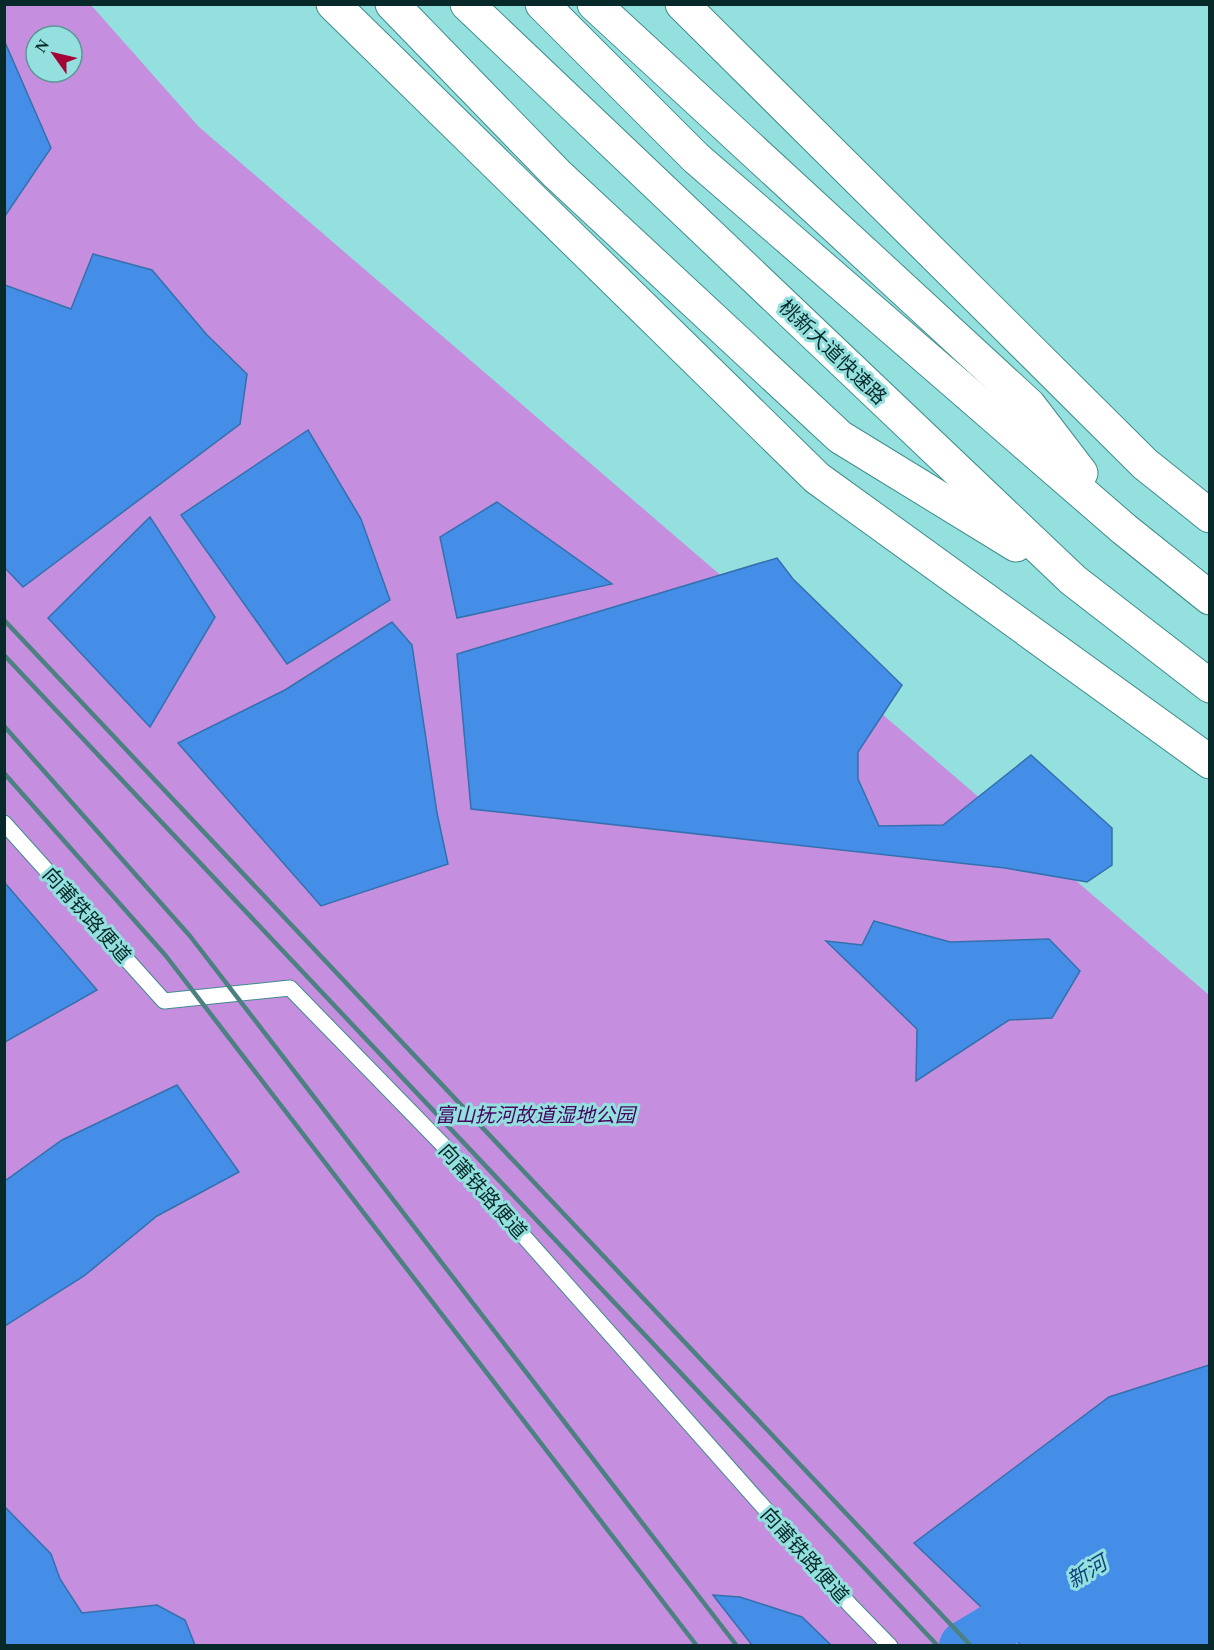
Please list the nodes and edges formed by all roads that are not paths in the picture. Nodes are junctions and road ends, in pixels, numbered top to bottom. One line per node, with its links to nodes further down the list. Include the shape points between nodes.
1 (333, 4): 12 (main road, via 817,478)
2 (392, 4): 9 (main road, via 557,174 840,437)
3 (467, 4): 9 (main road, 桃新大道快速路)
4 (542, 4): 8 (main road, via 696,158)
5 (594, 4): 8 (main road, via 1029,405)
6 (682, 4): 7 (main road, via 1145,464)
7 (1209, 516)
8 (1124, 530): 10 (main road)
9 (1073, 580): 11 (main road, 桃新大道快速路)
10 (1209, 598)
11 (1209, 687)
12 (1209, 762)
13 (4, 823): 14 (lane, 向莆铁路便道, via 164,1001 290,988 443,1145)
14 (890, 1646)

